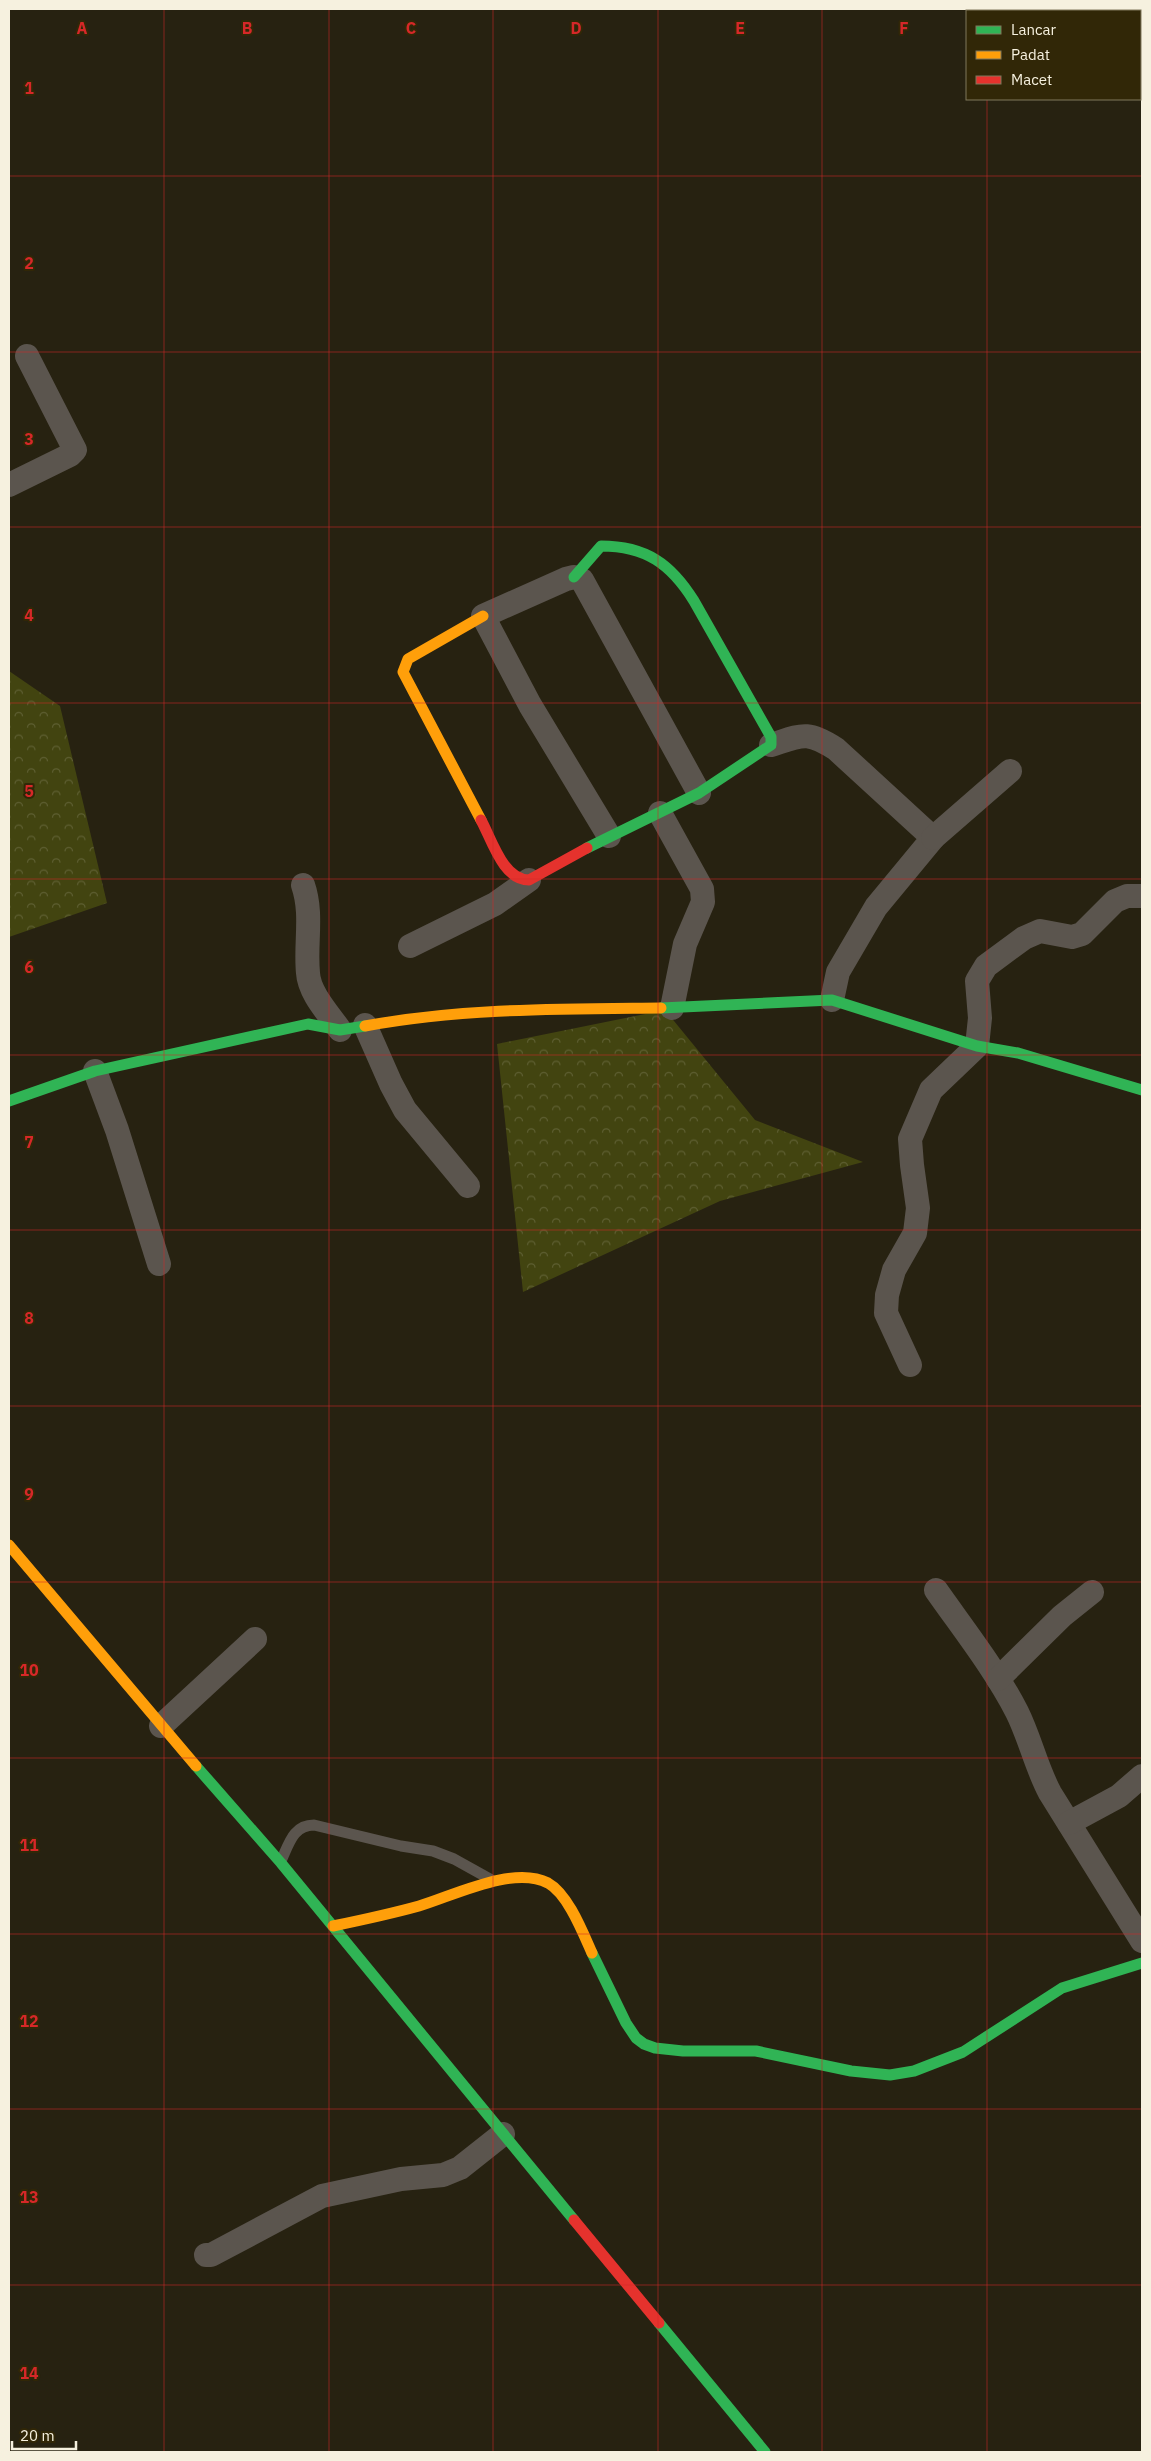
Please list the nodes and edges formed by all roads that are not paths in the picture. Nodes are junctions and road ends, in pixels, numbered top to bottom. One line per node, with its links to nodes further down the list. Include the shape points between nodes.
1 (27, 356): 2 (street, via 75,450)
2 (9, 485)
3 (574, 577): 4 (street); 5 (street, via 601,546 617,546 643,553 665,564 680,578 771,738); 7 (street, via 582,580)
4 (484, 616): 9 (street, via 530,704); 11 (street, via 408,659 403,672 509,872 519,880)
5 (771, 745): 7 (street); 10 (street, via 803,735 819,738 836,749)
6 (1010, 771): 10 (street)
7 (699, 793): 8 (street)
8 (660, 813): 9 (street); 16 (street, via 702,890 703,902 685,944)
9 (609, 836): 11 (street)
10 (933, 838): 15 (street, via 876,907 838,972)
11 (529, 880): 14 (street, via 495,904)
12 (303, 885): 18 (street, via 308,901 308,975)
13 (1142, 896): 19 (street, via 1127,896 1115,901 1082,934 1072,937 1040,931 1024,938 986,966 978,981 980,1018)
14 (410, 946)
15 (832, 1000): 16 (street); 19 (street)
16 (672, 1008): 17 (street, via 525,1009 413,1017)
17 (365, 1025): 18 (street); 23 (street, via 405,1110)
18 (340, 1030): 20 (street, via 308,1024)
19 (977, 1046): 21 (street, via 1018,1053); 25 (street, via 932,1090 910,1140 918,1208 915,1233 894,1270 886,1313)
20 (95, 1071): 22 (street); 24 (street)
21 (1142, 1090)
22 (9, 1102)
23 (468, 1186)
24 (159, 1264)
25 (910, 1364)
26 (9, 1545): 31 (street)
27 (936, 1590): 30 (street)
28 (1092, 1592): 30 (street, via 1062,1616)
29 (255, 1639): 31 (street)
30 (998, 1679): 33 (street, via 1029,1738 1040,1774)
31 (162, 1726): 34 (street)
32 (1142, 1776): 33 (street, via 1119,1796)
33 (1069, 1823): 37 (street)
34 (281, 1863): 35 (lane, via 296,1830 314,1825 433,1851); 36 (street)
35 (496, 1882): 36 (street); 38 (street, via 518,1877 550,1884 557,1889 580,1925 612,2000 634,2036 644,2045 660,2048 781,2054 862,2072 893,2075 944,2060 981,2042 1036,2003 1075,1983 1119,1973)
36 (337, 1931): 39 (street)
37 (1142, 1941)
38 (1142, 1963)
39 (503, 2134): 40 (street, via 460,2168 442,2175 401,2179 326,2194); 41 (street)
40 (206, 2255)
41 (765, 2452)

